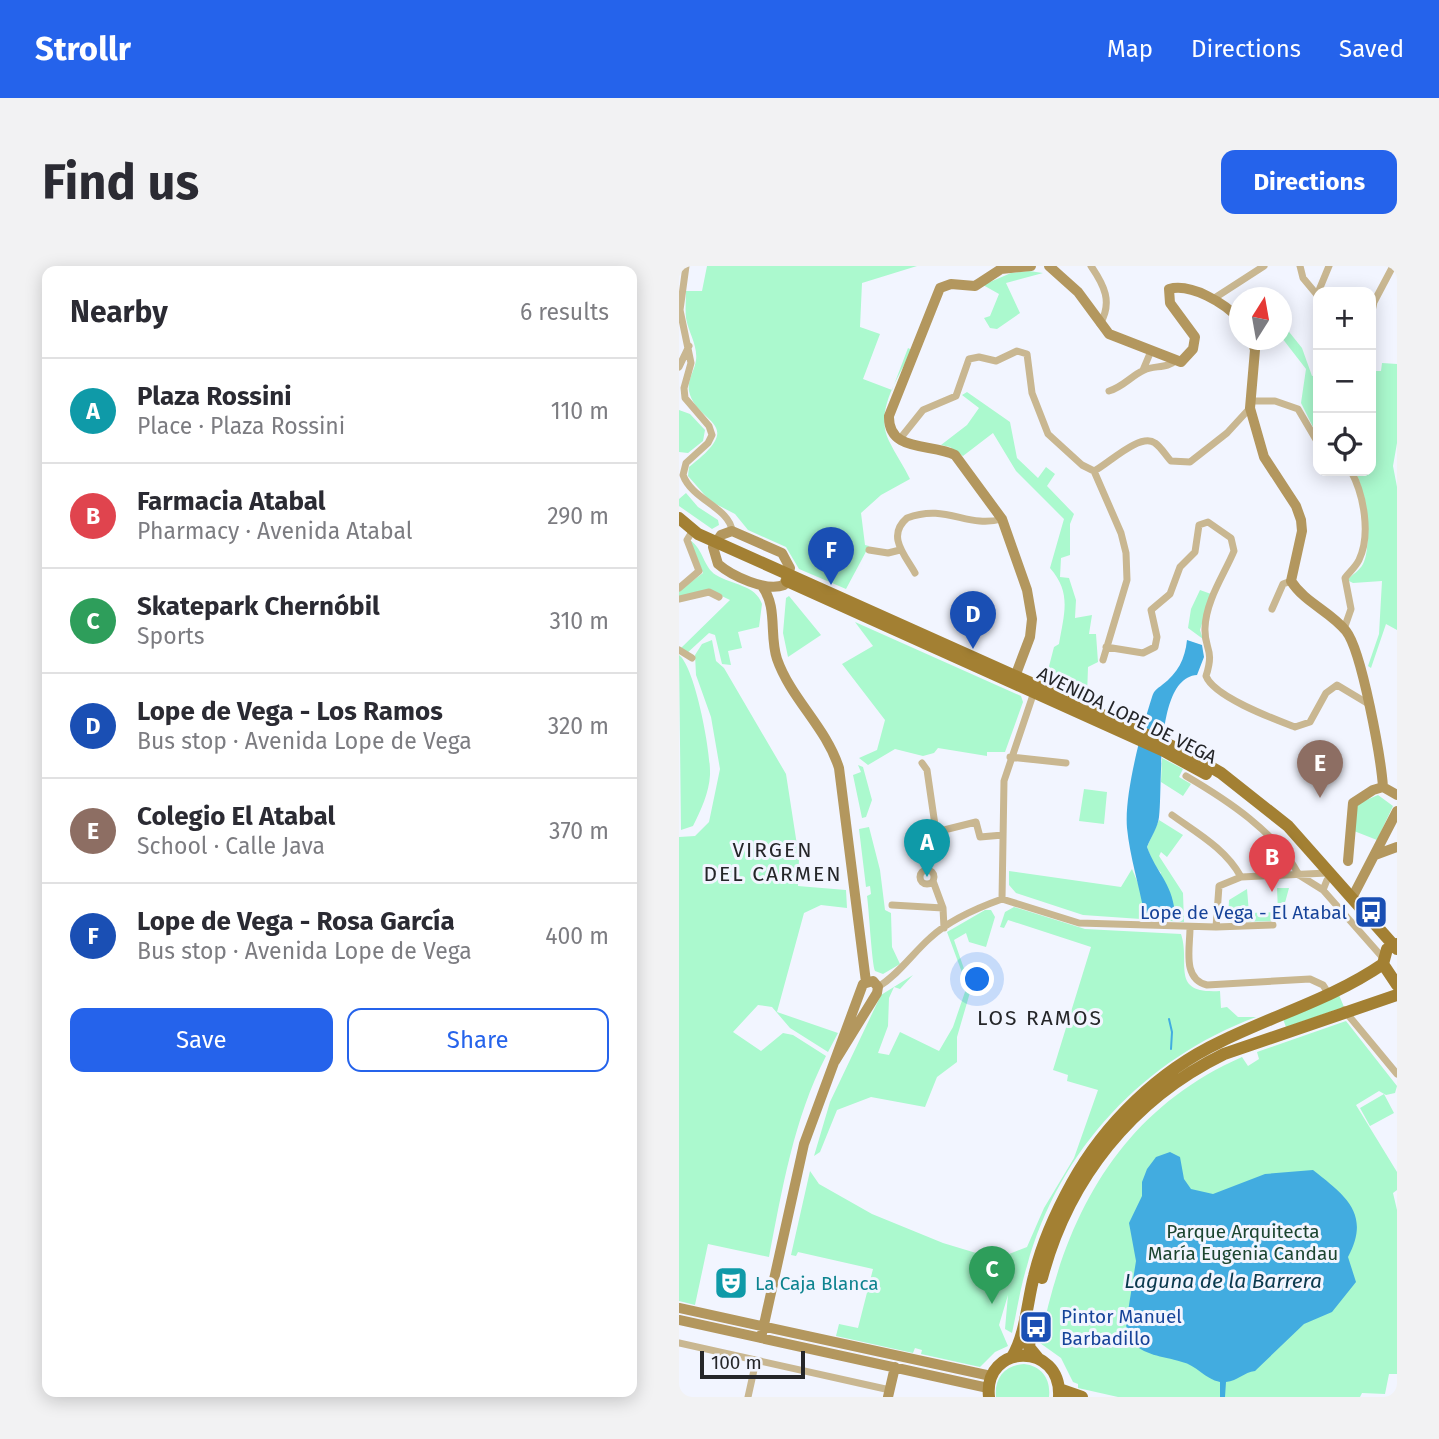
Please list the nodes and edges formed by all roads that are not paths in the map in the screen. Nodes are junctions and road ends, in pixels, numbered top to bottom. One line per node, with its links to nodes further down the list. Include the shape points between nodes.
1 (686, 266): 15 (street, via 680,310)
2 (1032, 266): 3 (street); 26 (street, via 1001,270 975,286 940,288 890,409 889,424)
3 (1049, 266): 14 (street, via 1078,292)
4 (1091, 266): 14 (street, via 1108,301)
5 (1264, 266): 12 (street)
6 (1300, 266): 10 (street)
7 (1329, 266): 9 (street)
8 (1393, 266): 11 (street)
9 (1321, 287)
10 (1313, 290)
11 (1376, 298)
12 (1213, 299): 13 (street); 18 (street, via 1181,288 1167,292 1175,313 1195,337 1188,358)
13 (1229, 311)
14 (1100, 324): 17 (street, via 1109,334)
15 (689, 346): 19 (street); 24 (street, via 691,363 684,388)
16 (1255, 350): 23 (street)
17 (1151, 351): 18 (street); 20 (street)
18 (1176, 360): 20 (street)
19 (679, 367)
20 (1143, 370): 21 (street)
21 (1109, 391)
22 (679, 404): 24 (street)
23 (1250, 405): 25 (street, via 1275,401 1298,408); 27 (street, via 1227,433 1190,462 1171,461 1156,443 1145,441); 38 (street, via 1263,457 1301,520)
24 (692, 408): 31 (street, via 709,425 712,435 686,463 683,475 704,502 728,519)
25 (1313, 434)
26 (899, 440): 27 (street, via 923,410 956,396 969,359 996,361 1023,351 1030,359 1032,393 1048,434); 30 (street, via 955,455)
27 (1094, 471): 46 (street, via 1121,533 1127,563 1127,580)
28 (1353, 476): 45 (street, via 1364,528 1358,563 1345,578 1351,609)
29 (679, 518): 32 (main road, AVENIDA LOPE DE VEGA)
30 (1002, 519): 35 (street, via 988,523 946,512 916,515 898,529); 50 (street, via 1031,604 1030,637)
31 (732, 531): 33 (street); 37 (street, via 782,553 788,560)
32 (696, 532): 33 (main road, AVENIDA LOPE DE VEGA); 40 (street, via 687,540 699,571)
33 (714, 544): 37 (main road, AVENIDA LOPE DE VEGA); 39 (street, via 723,568)
34 (869, 550): 35 (street)
35 (900, 550): 36 (street)
36 (915, 573)
37 (785, 580): 39 (street); 43 (street); 50 (main road, AVENIDA LOPE DE VEGA); 51 (main road, AVENIDA LOPE DE VEGA)
38 (1290, 581): 44 (street, via 1283,584); 45 (street, via 1306,600)
39 (762, 586): 43 (street)
40 (679, 588)
41 (719, 597): 42 (street, via 709,592)
42 (679, 599)
43 (772, 607): 83 (street, via 771,636 785,679 833,748 839,768)
44 (1272, 608)
45 (1344, 629): 52 (street, via 1356,650)
46 (1107, 648): 49 (street); 52 (street, via 1143,653 1155,647 1151,610 1170,594 1180,567 1195,552 1199,525 1208,522 1231,538 1234,551 1218,581 1206,621 1212,656 1206,676 1210,683 1242,704 1295,727 1310,722 1326,693 1337,685)
47 (679, 650): 48 (street)
48 (692, 658)
49 (1103, 660)
50 (1016, 674): 53 (main road, AVENIDA LOPE DE VEGA)
51 (1034, 692): 53 (main road, AVENIDA LOPE DE VEGA); 54 (street)
52 (1367, 703): 58 (street)
53 (1140, 735): 70 (main road, AVENIDA LOPE DE VEGA, via 1163,745 1248,803 1283,832)
54 (1010, 757): 56 (street); 62 (street, via 1004,781)
55 (922, 763): 62 (street, via 927,770 936,832 976,822 980,837)
56 (1066, 763)
57 (1186, 776): 68 (street, via 1260,828)
58 (1383, 787): 59 (street); 66 (street, via 1353,803)
59 (1397, 795)
60 (1397, 811): 63 (street)
61 (1172, 815): 69 (street, via 1220,850)
62 (1003, 835): 73 (street)
63 (1385, 835): 64 (street, via 1388,844); 65 (street)
64 (1397, 847): 65 (street)
65 (1375, 855): 67 (street)
66 (1348, 861): 67 (street); 70 (street)
67 (1366, 871): 72 (street)
68 (1299, 875): 69 (street); 70 (street); 70 (street, AVENIDA LOPE DE VEGA)
69 (1241, 877): 78 (street, via 1219,886)
70 (1326, 879): 72 (main road, AVENIDA LOPE DE VEGA); 81 (main road, AVENIDA LOPE DE VEGA)
71 (933, 881): 75 (street)
72 (1353, 896): 81 (main road, AVENIDA LOPE DE VEGA)
73 (1002, 899): 76 (street); 80 (street, via 1079,923)
74 (892, 905): 75 (street)
75 (943, 908): 76 (street); 79 (street)
76 (954, 921): 79 (street)
77 (1273, 925): 78 (street)
78 (1216, 927): 80 (street)
79 (944, 928): 85 (street)
80 (1190, 928): 87 (street, via 1190,975 1196,982 1310,979 1323,985)
81 (1390, 951): 82 (main road, AVENIDA LOPE DE VEGA); 84 (main road); 87 (main road)
82 (1397, 961)
83 (864, 985): 85 (street, via 867,996); 88 (street)
84 (1397, 985)
85 (877, 991): 88 (street)
86 (1397, 995): 89 (main road)
87 (1330, 996): 96 (main road, via 1193,1056 1126,1110 1083,1164 1056,1213)
88 (862, 1005): 93 (street, via 804,1144)
89 (1344, 1010): 90 (street); 97 (main road, via 1201,1065 1151,1100 1118,1133 1080,1185 1051,1248 1029,1336 1029,1347)
90 (1397, 1074)
91 (679, 1308): 93 (street)
92 (679, 1320): 94 (street)
93 (763, 1326): 94 (street); 100 (street)
94 (761, 1338): 99 (street)
95 (679, 1343): 98 (street)
96 (1012, 1357): 97 (main road); 100 (main road, via 998,1366)
97 (1038, 1358): 101 (main road, via 1051,1367)
98 (755, 1361): 102 (street); 103 (street)
99 (895, 1367): 100 (street); 102 (street)
100 (989, 1387)
101 (1059, 1393): 104 (main road)
102 (889, 1394)
103 (748, 1397)
104 (1082, 1397)

